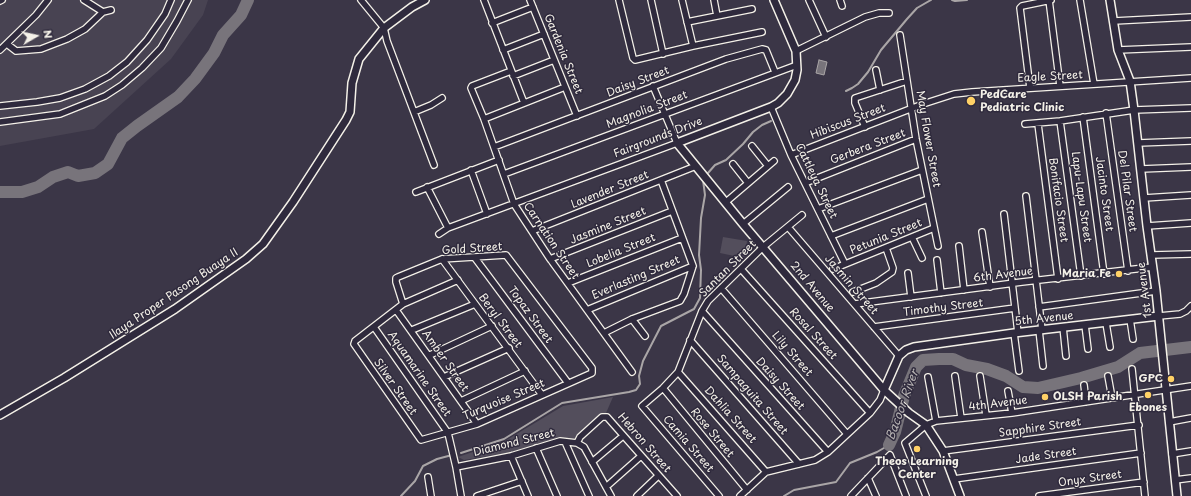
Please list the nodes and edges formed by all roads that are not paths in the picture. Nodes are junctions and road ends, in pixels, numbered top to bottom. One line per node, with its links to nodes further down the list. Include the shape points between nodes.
1 (48, 0): 33 (street)
2 (84, 0): 21 (street)
3 (171, 0): 57 (street, via 165,14 147,40 127,62 109,76 85,89 60,98)
4 (188, 0): 69 (street, via 161,48 122,85 105,96 60,114)
5 (361, 0): 28 (street)
6 (425, 0): 28 (street, Ilaya Proper Pasong Buaya II)
7 (484, 0): 27 (street)
8 (530, 0): 18 (street, Gardenia Street)
9 (619, 0): 40 (street, via 634,59)
10 (651, 0): 40 (street)
11 (682, 0): 26 (street)
12 (714, 0): 23 (street)
13 (774, 0): 39 (street, Fairgrounds Drive)
14 (809, 0): 32 (street)
15 (1050, 0): 51 (street); 53 (street, via 1020,8)
16 (1080, 0): 49 (street)
17 (1110, 0): 25 (street, 1st Avenue)
18 (533, 7): 27 (street); 30 (street, Gardenia Street)
19 (752, 9): 23 (street)
20 (111, 10): 21 (street)
21 (103, 12): 33 (street, via 85,29 41,49 16,51)
22 (889, 13): 32 (street, via 865,17)
23 (717, 16): 26 (street)
24 (1191, 17): 25 (street)
25 (1114, 21): 38 (street, 1st Avenue)
26 (687, 22): 34 (street)
27 (492, 23): 37 (street)
28 (384, 28): 62 (street); 210 (street, Ilaya Proper Pasong Buaya II, via 360,59 352,83 350,112 346,120 289,209 263,244 246,259 170,312)
29 (762, 32): 34 (street)
30 (544, 34): 37 (street); 41 (street, Gardenia Street)
31 (900, 35): 47 (street, May Flower Street)
32 (826, 37): 39 (street)
33 (7, 44): 36 (street)
34 (693, 46): 40 (street)
35 (1191, 47): 38 (street)
36 (0, 50)
37 (503, 50): 45 (street)
38 (1118, 50): 48 (street, 1st Avenue)
39 (796, 51): 42 (street, Fairgrounds Drive)
40 (663, 54)
41 (554, 60): 45 (street); 52 (street, Gardenia Street)
42 (796, 65): 44 (street, Magnolia Street); 58 (street, Fairgrounds Drive, via 795,80 790,90)
43 (876, 70): 54 (street)
44 (775, 72): 50 (street, Daisy Street, via 766,50 762,49 726,59); 64 (street, Magnolia Street)
45 (512, 73): 56 (street); 67 (street, Carnation Street, via 472,86 471,91)
46 (1191, 78): 48 (street, Eagle Street)
47 (907, 81): 54 (street); 60 (street, May Flower Street)
48 (1130, 81): 49 (street, Eagle Street); 61 (street, 1st Avenue)
49 (1094, 84): 51 (street, Eagle Street)
50 (653, 86): 64 (street, 2nd Avenue); 65 (street, Daisy Street)
51 (1060, 86): 53 (street, Eagle Street)
52 (566, 87): 56 (street); 65 (street, Gardenia Street)
53 (1030, 88): 60 (street, Eagle Street, via 954,94)
54 (880, 90): 72 (street, via 855,98)
55 (442, 98): 62 (street)
56 (524, 103): 67 (street)
57 (0, 105)
58 (771, 107): 76 (street, Fairgrounds Drive); 79 (street, Cattleya Street)
59 (1191, 108): 61 (street)
60 (912, 109): 72 (street, Hibiscus Street); 73 (street, May Flower Street)
61 (1134, 110): 63 (street); 75 (street, 1st Avenue)
62 (414, 112): 83 (street)
63 (1106, 113): 66 (street); 136 (street, Del Pilar Street)
64 (664, 115): 76 (street, 2nd Avenue); 90 (street, Magnolia Street)
65 (577, 116): 77 (street, Daisy Street)
66 (1083, 118): 68 (street); 138 (street, Jacinto Street)
67 (484, 119): 77 (street, Carnation Street)
68 (1060, 121): 71 (street); 139 (street, Lapu-Lapu Street)
69 (0, 122)
70 (1025, 124): 71 (street)
71 (1038, 124): 140 (street, Bonifacio Street)
72 (865, 127): 79 (street, Hibiscus Street)
73 (916, 140): 89 (street, May Flower Street); 93 (street, Gerbera Street)
74 (1191, 141): 75 (street)
75 (1138, 142): 87 (street, 1st Avenue)
76 (677, 143): 84 (street, 2nd Avenue); 102 (street, Fairgrounds Drive)
77 (494, 146): 80 (street, Carnation Street)
78 (752, 146): 85 (street)
79 (791, 155): 93 (street, Cattleya Street)
80 (499, 160): 88 (street); 90 (street, Carnation Street)
81 (774, 161): 85 (street)
82 (733, 164): 92 (street)
83 (434, 165)
84 (696, 166): 91 (street, Lavender Street); 101 (street, 2nd Avenue)
85 (768, 166): 92 (street)
86 (1191, 167): 87 (street)
87 (1141, 169): 99 (street, 1st Avenue)
88 (472, 170): 94 (street); 105 (street)
89 (922, 170): 100 (street, May Flower Street); 103 (street)
90 (504, 174): 102 (street, Carnation Street)
91 (660, 180): 104 (street); 114 (street, Lavender Street)
92 (748, 183): 101 (street)
93 (805, 183): 103 (street, Cattleya Street)
94 (427, 187): 96 (street); 112 (street)
95 (788, 187): 109 (street)
96 (416, 192)
97 (1191, 195): 99 (street)
98 (1026, 196): 142 (street)
99 (1144, 198): 110 (street, 1st Avenue)
100 (928, 199): 113 (street, May Flower Street); 117 (street)
101 (726, 202): 109 (street, 2nd Avenue)
102 (514, 204): 105 (street, Fairgrounds Drive); 114 (street, Carnation Street)
103 (818, 209): 117 (street, Cattleya Street)
104 (672, 210): 119 (street); 129 (street, Jasmine Street)
105 (487, 214): 112 (street, Fairgrounds Drive)
106 (1004, 214): 144 (street)
107 (802, 215): 111 (street, Santan Street)
108 (1191, 223): 110 (street)
109 (743, 224): 122 (street, 2nd Avenue)
110 (1147, 226): 125 (street, 1st Avenue)
111 (788, 227): 122 (street, Santan Street); 154 (street, Jasmin Street)
112 (448, 228): 116 (street, Fairgrounds Drive)
113 (934, 228): 118 (street, Petunia Street); 120 (street, May Flower Street)
114 (532, 231): 129 (street, Carnation Street)
115 (982, 232): 145 (street)
116 (439, 234)
117 (832, 236): 131 (street, Cattleya Street)
118 (912, 237): 123 (street, Petunia Street); 127 (street)
119 (682, 238): 132 (street); 143 (street, Lobelia Street)
120 (938, 246)
121 (959, 246): 147 (street)
122 (763, 247): 134 (street, Santan Street); 201 (street, 2nd Avenue)
123 (886, 248): 131 (street, Petunia Street); 149 (street, via 892,272 876,283)
124 (1191, 254): 125 (street)
125 (1152, 255): 133 (street, 1st Avenue)
126 (476, 258): 128 (street, Gold Street); 187 (street, Gold Street, via 508,256); 195 (street, Topaz Street)
127 (922, 258)
128 (442, 259): 141 (street, Beryl Street); 152 (street, Gold Street, via 396,278)
129 (550, 259): 143 (street, Carnation Street)
130 (937, 260): 150 (street)
131 (845, 264): 135 (street, Petunia Street)
132 (693, 266): 159 (street, Everlasting Street); 162 (street, via 680,301)
133 (1153, 268): 136 (street, 6th Avenue); 148 (street, 1st Avenue)
134 (741, 269): 146 (street, Santan Street); 209 (street, Rosal Street)
135 (833, 269)
136 (1128, 270): 138 (street, 6th Avenue)
137 (908, 273): 151 (street)
138 (1104, 274): 139 (street, 6th Avenue)
139 (1081, 276): 140 (street, 6th Avenue)
140 (1058, 279): 142 (street, 6th Avenue)
141 (458, 280): 152 (street); 153 (street, Beryl Street)
142 (1036, 281): 144 (street, 6th Avenue); 156 (street)
143 (568, 283): 159 (street, Carnation Street)
144 (1012, 284): 145 (street, 6th Avenue); 157 (street)
145 (990, 287): 147 (street, 6th Avenue)
146 (721, 288): 160 (street, Santan Street); 220 (street, Lily Street)
147 (964, 290): 150 (street, 6th Avenue)
148 (1156, 291): 156 (street); 161 (street, 1st Avenue)
149 (853, 292)
150 (941, 293): 151 (street, 6th Avenue)
151 (910, 297): 154 (street, 6th Avenue)
152 (403, 304): 158 (street)
153 (475, 304): 166 (street, Beryl Street); 170 (street)
154 (855, 304): 168 (street, Jasmin Street)
155 (1191, 306): 161 (street, 5th Avenue, via 1174,316)
156 (1039, 307): 171 (street)
157 (1015, 308): 168 (street, Timothy Street); 173 (street)
158 (396, 310): 167 (street); 170 (street, Amber Street)
159 (587, 310): 172 (street, Carnation Street)
160 (702, 311): 176 (street, Santan Street); 228 (street, Daisy Street)
161 (1159, 316): 163 (street, 5th Avenue); 199 (street, 1st Avenue)
162 (632, 319): 172 (street); 174 (street)
163 (1130, 319): 164 (street, 5th Avenue); 175 (street)
164 (1106, 323): 165 (street, 5th Avenue); 177 (street)
165 (1085, 325): 169 (street, 5th Avenue); 179 (street)
166 (492, 326): 178 (street, Beryl Street); 180 (street)
167 (374, 327): 219 (street, Aquamarine Street); 222 (street, Silver Street, via 354,344)
168 (874, 327): 181 (street, Jasmin Street)
169 (1063, 327): 171 (street, 5th Avenue); 182 (street)
170 (412, 330): 180 (street, Amber Street)
171 (1040, 330): 173 (street, 5th Avenue); 183 (street)
172 (604, 333): 188 (street, Carnation Street)
173 (1016, 333): 181 (street, 5th Avenue, via 914,347); 186 (street)
174 (645, 336)
175 (1133, 339)
176 (690, 340): 189 (street, Santan Street); 234 (street, Sampaguita Street)
177 (1110, 347)
178 (509, 348): 185 (street, Beryl Street); 193 (street)
179 (1088, 349)
180 (430, 356): 193 (street, Amber Street)
181 (900, 356): 201 (street)
182 (1066, 356)
183 (1043, 366)
184 (1132, 369): 202 (street)
185 (525, 371): 203 (street, Beryl Street); 205 (street)
186 (1019, 371)
187 (593, 372): 195 (street, Turquoise Street)
188 (632, 372)
189 (678, 372): 198 (street, Santan Street); 236 (street, Dahlia Street)
190 (955, 376): 212 (street)
191 (980, 376): 211 (street)
192 (1108, 376): 204 (street)
193 (444, 377): 205 (street, Amber Street)
194 (928, 377): 214 (street)
195 (568, 383): 203 (street, Turquoise Street)
196 (1084, 385): 206 (street)
197 (1191, 386): 199 (street, 4th Avenue)
198 (663, 388): 207 (street, Santan Street); 246 (street, Rose Street)
199 (1166, 390): 202 (street, 4th Avenue); 215 (street, 1st Avenue)
200 (1008, 391): 208 (street)
201 (886, 392): 209 (street); 217 (street, 2nd Avenue, via 909,414)
202 (1136, 394): 204 (street, 4th Avenue); 218 (street)
203 (542, 395): 216 (street, Turquoise Street)
204 (1112, 398): 206 (street, 4th Avenue)
205 (461, 401): 216 (street, Amber Street)
206 (1086, 402): 208 (street, 4th Avenue)
207 (642, 406): 256 (street, Camia Street)
208 (1012, 412): 211 (street, 4th Avenue)
209 (870, 413): 220 (street)
210 (0, 415)
211 (986, 415): 212 (street, 4th Avenue)
212 (961, 418): 214 (street, 4th Avenue)
213 (1191, 418): 215 (street)
214 (936, 421): 217 (street, 4th Avenue)
215 (1169, 422): 230 (street, 1st Avenue)
216 (477, 424): 219 (street, Turquoise Street)
217 (926, 425): 226 (street, 2nd Avenue); 261 (street, via 905,443)
218 (1139, 425): 226 (street, Sapphire Street); 229 (street)
219 (448, 433): 222 (street, Turquoise Street); 235 (street)
220 (847, 434): 228 (street)
221 (623, 436): 224 (street, Hebron Street, via 604,416 580,437); 232 (street, Hebron Street); 233 (street)
222 (421, 440)
223 (565, 442): 224 (street, Diamond Street); 225 (street, Diamond Street); 253 (street)
224 (577, 443): 233 (street, via 584,447)
225 (536, 448): 231 (street, Diamond Street); 252 (street)
226 (943, 451): 241 (street, 2nd Avenue)
227 (1191, 451): 230 (street)
228 (828, 452): 234 (street, via 815,460)
229 (1141, 453): 241 (street, Jade Street); 244 (street)
230 (1172, 454): 242 (street, 1st Avenue)
231 (511, 456): 235 (street, Diamond Street); 243 (street)
232 (641, 456): 237 (street, Hebron Street); 245 (street)
233 (592, 462): 245 (street)
234 (799, 464): 236 (street)
235 (456, 467): 249 (street)
236 (766, 472): 246 (street)
237 (658, 476): 247 (street, Hebron Street); 255 (street)
238 (428, 477): 248 (street)
239 (868, 478): 258 (street); 259 (street); 260 (street, via 890,455)
240 (1191, 478): 242 (street)
241 (954, 479): 262 (street, 2nd Avenue)
242 (1175, 480): 265 (street, 1st Avenue)
243 (522, 482): 250 (street); 251 (street)
244 (1144, 482): 263 (street, Onyx Street); 264 (street)
245 (606, 487): 254 (street)
246 (747, 490): 257 (street)
247 (675, 495)
248 (432, 496)
249 (461, 496)
250 (477, 496)
251 (528, 496)
252 (558, 496)
253 (589, 496)
254 (611, 496)
255 (637, 496)
256 (719, 496)
257 (740, 496)
258 (851, 496)
259 (876, 496)
260 (906, 496)
261 (926, 496)
262 (960, 496)
263 (1039, 496)
264 (1146, 496)
265 (1177, 496)

